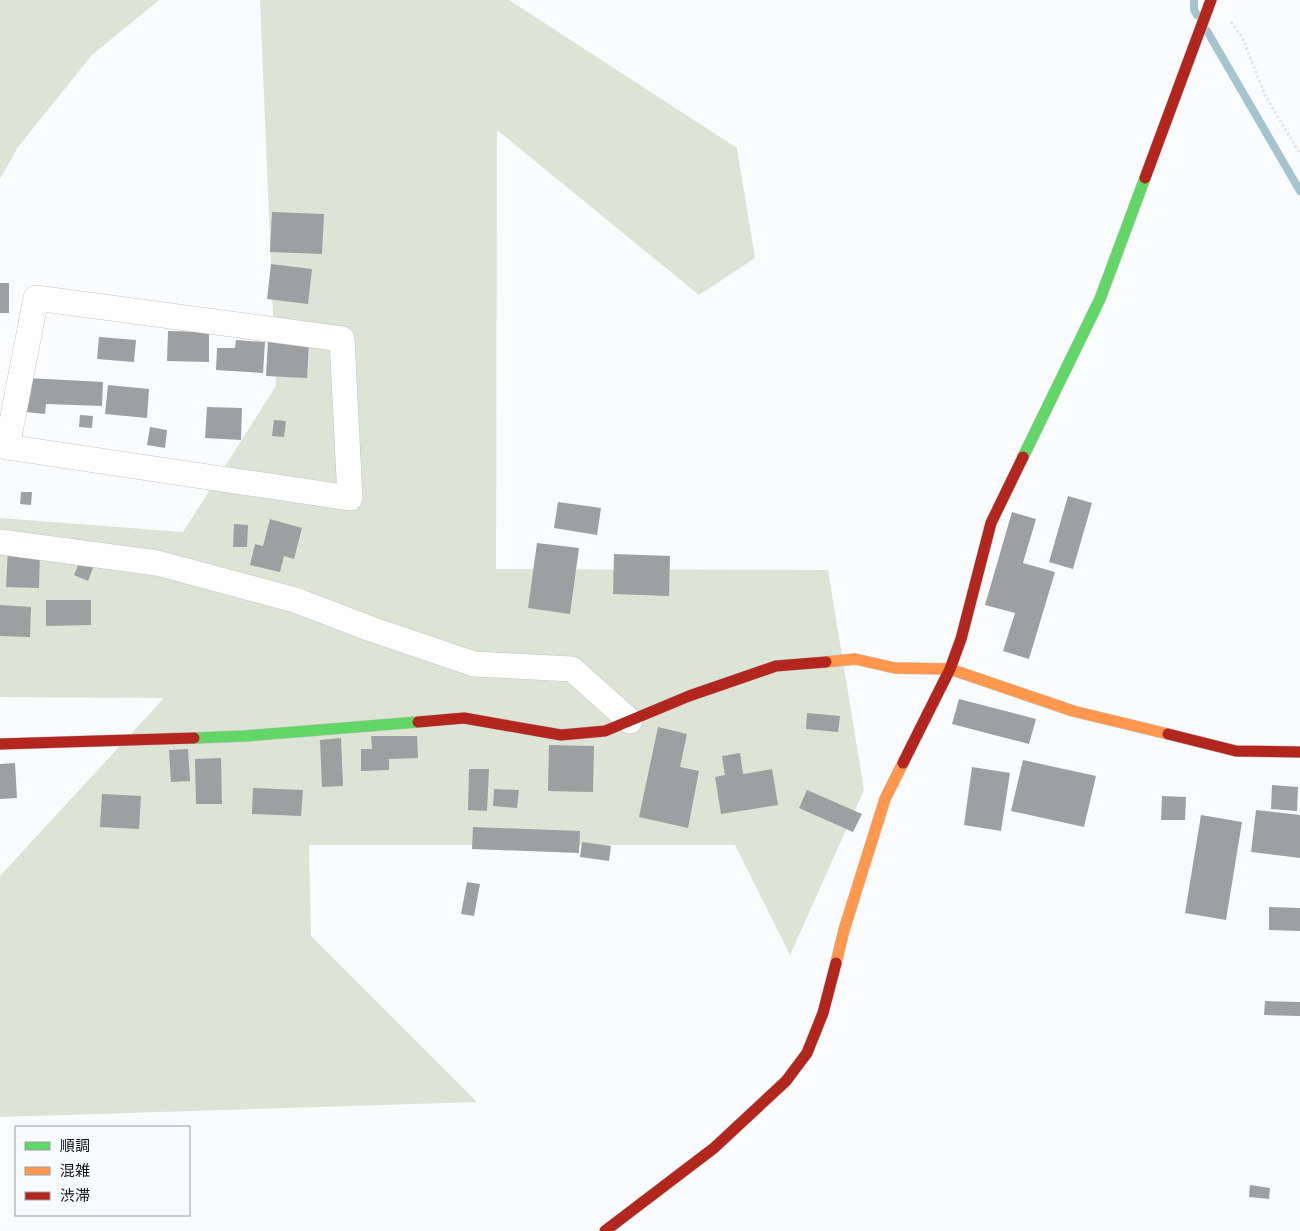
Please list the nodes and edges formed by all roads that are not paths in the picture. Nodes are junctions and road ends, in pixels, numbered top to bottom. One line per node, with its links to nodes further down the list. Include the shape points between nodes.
1 (1210, 3): 4 (street, via 1100,299 991,523)
2 (4, 447): 2 (street, via 350,498 342,340 36,298)
3 (0, 542): 5 (street, via 157,563 294,600 474,664 572,669)
4 (950, 669): 5 (street, via 895,668 855,659 776,666 689,696); 7 (street, via 1073,711 1236,751); 8 (street, via 885,799 844,930 823,1012 807,1053 786,1081 714,1148)
5 (630, 721): 6 (street, via 605,731 561,735 464,718 245,736)
6 (0, 744)
7 (1300, 752)
8 (605, 1231)

